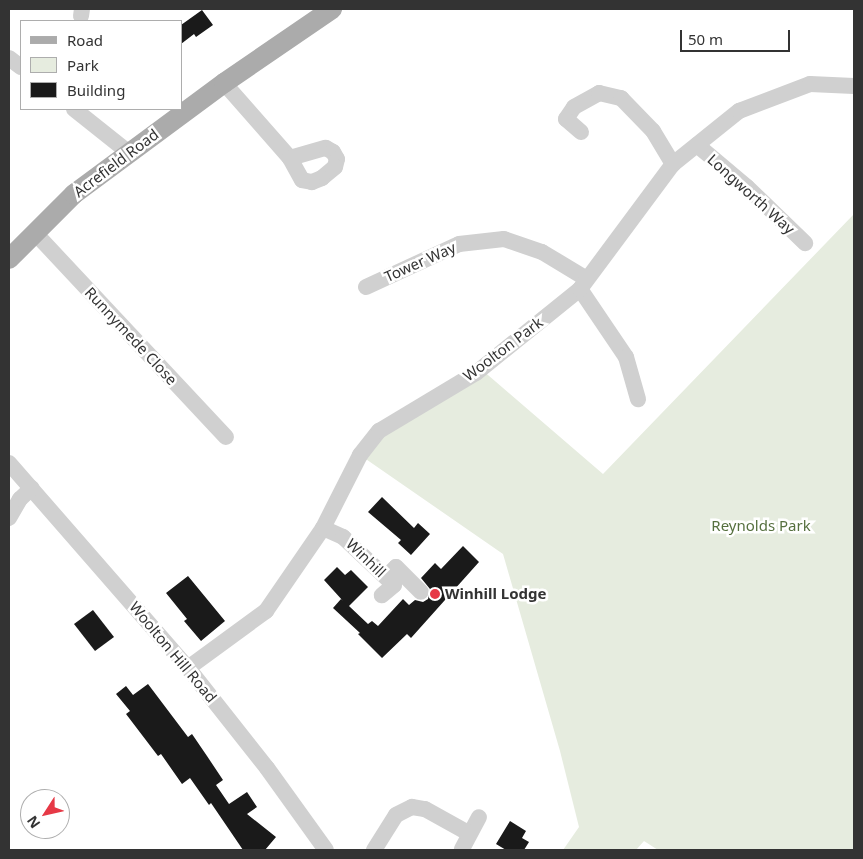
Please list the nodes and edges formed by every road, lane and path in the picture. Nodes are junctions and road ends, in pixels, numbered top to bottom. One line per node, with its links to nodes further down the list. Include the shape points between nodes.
1 (332, 9): 4 (main road, Acrefield Road)
2 (9, 58): 3 (street)
3 (20, 66)
4 (224, 83): 9 (main road, Acrefield Road); 10 (street)
5 (854, 86): 8 (street, Woolton Park, via 810,84 797,88 739,111)
6 (75, 110): 9 (street)
7 (581, 132): 11 (street, via 566,119 574,108 599,93 621,98 653,131)
8 (697, 145): 11 (street, Woolton Park); 13 (street, Longworth Way)
9 (128, 152): 12 (main road, Acrefield Road, via 74,194)
10 (290, 158)
11 (673, 164): 15 (street, Woolton Park)
12 (36, 234): 14 (main road, Acrefield Road); 18 (street, Runnymede Close)
13 (805, 243)
14 (9, 259)
15 (583, 284): 16 (street, Tower Way, via 542,252 504,239 459,244); 17 (street, via 626,357); 22 (street, Woolton Park, via 476,373 379,431 360,455)
16 (366, 287)
17 (638, 400)
18 (226, 437)
19 (9, 463): 20 (street, Woolton Hill Road)
20 (32, 488): 21 (street, via 20,499); 26 (street, Woolton Hill Road)
21 (9, 518)
22 (322, 528): 23 (street, Winhill, via 343,536); 26 (street, Woolton Park, via 266,611)
23 (386, 577): 24 (street, via 396,567); 25 (street, Winhill, via 394,585)
24 (421, 592)
25 (382, 595)
26 (188, 668): 30 (street, Woolton Hill Road, via 267,768)
27 (479, 817): 28 (street)
28 (470, 834): 29 (street); 31 (street, via 424,809 412,807 396,815)
29 (462, 849)
30 (326, 850)
31 (374, 850)

